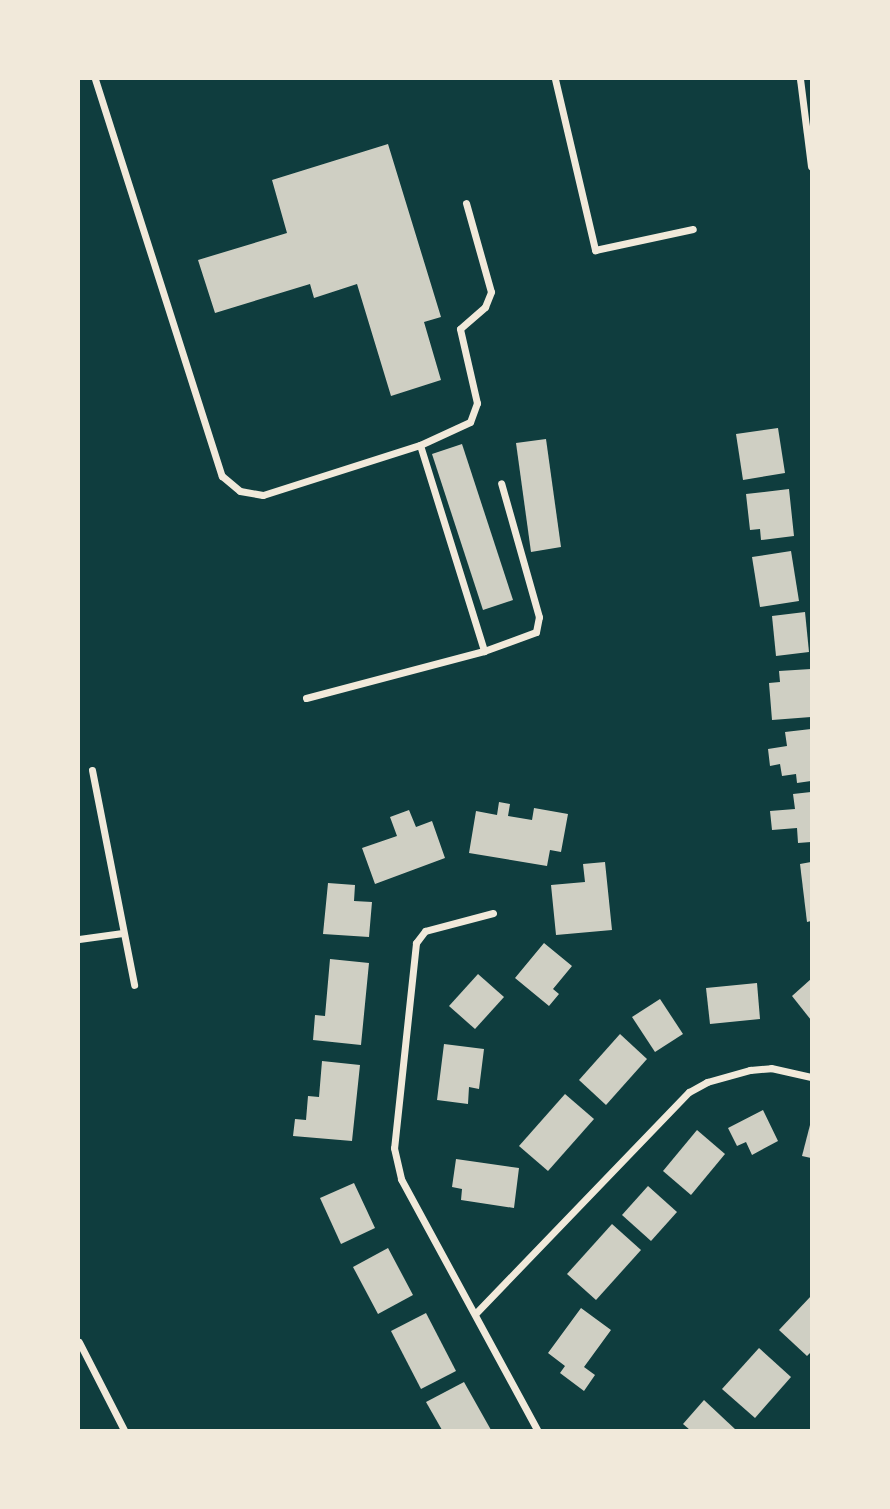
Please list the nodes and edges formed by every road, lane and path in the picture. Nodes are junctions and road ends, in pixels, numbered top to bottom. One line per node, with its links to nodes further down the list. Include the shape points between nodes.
1 (95, 79): 7 (street, via 222,475 240,491 263,495)
2 (555, 79): 6 (street, via 595,250)
3 (800, 79): 4 (street)
4 (811, 166)
5 (466, 203): 7 (street, via 491,292 485,307 460,329 477,402 470,422)
6 (693, 229)
7 (420, 445): 9 (street)
8 (501, 483): 9 (street, via 539,617 536,632)
9 (484, 651): 10 (street)
10 (306, 698)
11 (92, 770): 13 (street)
12 (493, 913): 17 (street, via 425,931 416,943 394,1148 401,1179)
13 (123, 933): 14 (street); 15 (street)
14 (79, 939)
15 (134, 985)
16 (811, 1077): 17 (street, via 771,1068 750,1070 690,1092)
17 (475, 1314): 20 (street)
18 (79, 1342): 19 (street)
19 (124, 1430)
20 (537, 1430)

